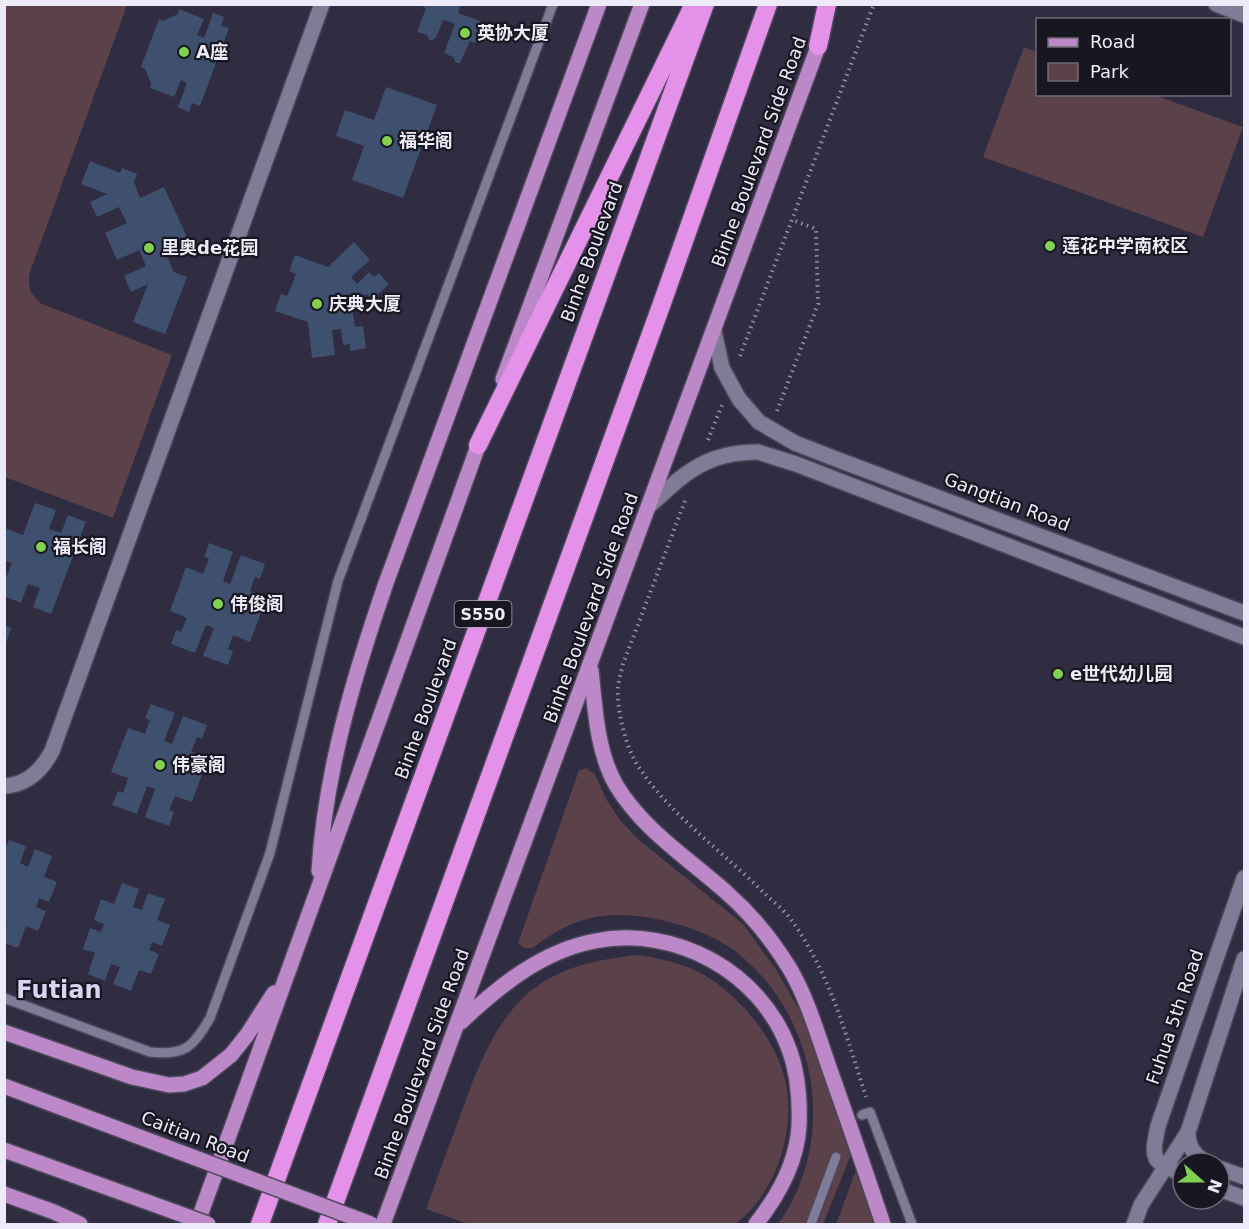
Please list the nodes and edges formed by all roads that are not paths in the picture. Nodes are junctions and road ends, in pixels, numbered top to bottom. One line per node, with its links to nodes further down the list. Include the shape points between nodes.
1 (322, 4): 19 (street, via 52,751 44,766 31,777)
2 (553, 4): 24 (lane, via 338,581 270,853 210,1018 200,1036 186,1049 168,1054 150,1052)
3 (599, 4): 21 (main road, bridge, via 357,671 330,778 321,833)
4 (642, 4): 14 (main road)
5 (694, 4): 14 (highway)
6 (705, 4): 39 (highway, Binhe Boulevard / S550)
7 (768, 4): 40 (highway)
8 (827, 4): 12 (highway)
9 (833, 4): 12 (main road, Binhe Boulevard Side Road)
10 (1216, 4): 11 (street)
11 (1245, 15)
12 (818, 46): 13 (main road, Binhe Boulevard Side Road)
13 (714, 331): 15 (main road, Binhe Boulevard Side Road); 16 (street, Gangtian Road, bridge, via 739,399 765,425 795,443)
14 (478, 445): 21 (main road)
15 (649, 506): 17 (street, bridge, via 688,472 716,457 758,452); 18 (main road, Binhe Boulevard Side Road)
16 (1245, 613)
17 (1245, 638)
18 (591, 665): 25 (main road, Binhe Boulevard Side Road); 45 (main road, via 603,752 615,784 653,832 753,919 802,990)
19 (4, 786)
20 (1245, 878): 33 (street, Fuhua 5th Road, via 1158,1126 1154,1146 1156,1159)
21 (318, 890): 23 (main road)
22 (1245, 959): 29 (street)
23 (287, 973): 26 (main road, via 231,1055 202,1078 184,1084 132,1077); 37 (main road)
24 (4, 998)
25 (458, 1024): 42 (main road, Binhe Boulevard Side Road); 43 (main road, via 529,966 595,940 631,937 665,941 700,953 725,968 753,991 777,1023 789,1050 798,1088 799,1128 790,1168 773,1202)
26 (4, 1032)
27 (4, 1086): 41 (main road, Caitian Road, bridge)
28 (866, 1114): 46 (lane)
29 (1188, 1132): 31 (street); 33 (street)
30 (4, 1150): 38 (main road, bridge)
31 (1192, 1151)
32 (836, 1157): 44 (lane)
33 (1164, 1168): 34 (street); 47 (street)
34 (1171, 1170)
35 (4, 1194): 36 (main road)
36 (80, 1224)
37 (197, 1224)
38 (208, 1224)
39 (260, 1224)
40 (327, 1224)
41 (371, 1224)
42 (384, 1224)
43 (756, 1224)
44 (811, 1224)
45 (883, 1224)
46 (912, 1224)
47 (1134, 1224)

